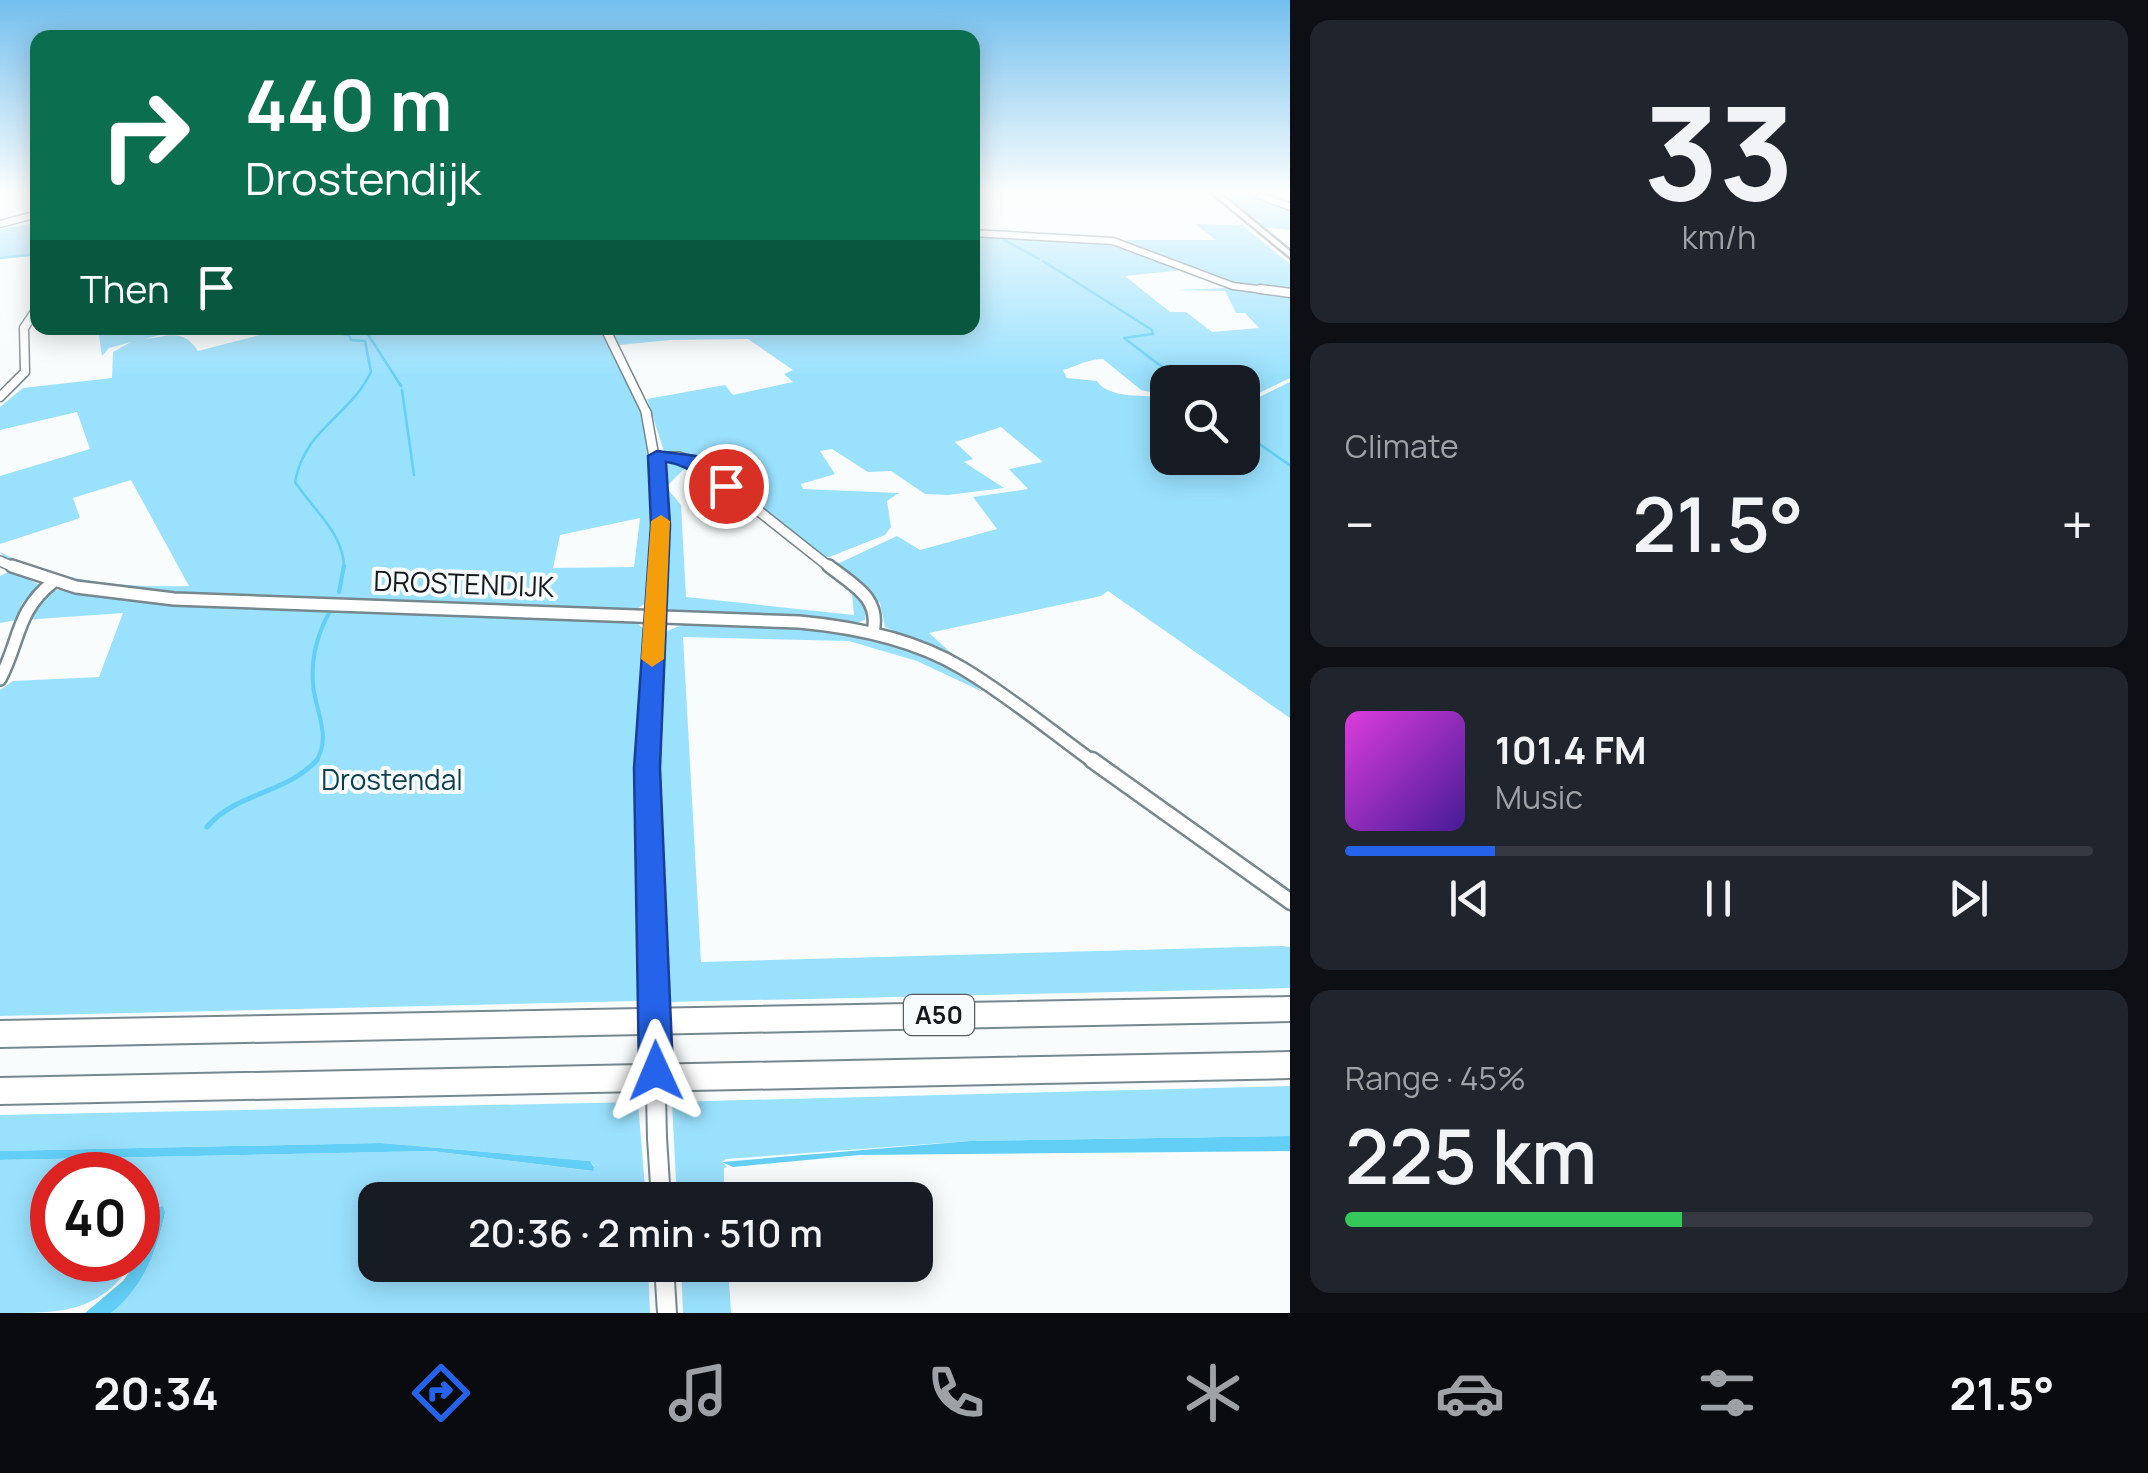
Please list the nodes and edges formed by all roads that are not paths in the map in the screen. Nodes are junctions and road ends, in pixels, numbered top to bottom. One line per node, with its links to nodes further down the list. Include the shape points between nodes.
1 (1148, 254): 2 (street, via 1233,286)
2 (1290, 293)
3 (30, 314): 5 (street, via 24,372)
4 (608, 335): 6 (street, via 647,413)
5 (0, 396)
6 (657, 456): 9 (street); 10 (street, via 698,463 867,596 878,615)
7 (0, 561): 8 (street, DROSTENDIJK)
8 (53, 582): 9 (street, DROSTENDIJK, via 254,602); 11 (street, via 22,609)
9 (654, 616): 10 (street, DROSTENDIJK); 17 (street, bridge, via 647,768)
10 (873, 632): 12 (street, DROSTENDIJK, via 962,668)
11 (0, 679)
12 (1290, 902)
13 (1290, 1009): 14 (highway, A50)
14 (0, 1034)
15 (1290, 1065): 16 (highway, A50)
16 (0, 1091)
17 (660, 1182)
18 (665, 1282): 19 (street)
19 (667, 1313)

